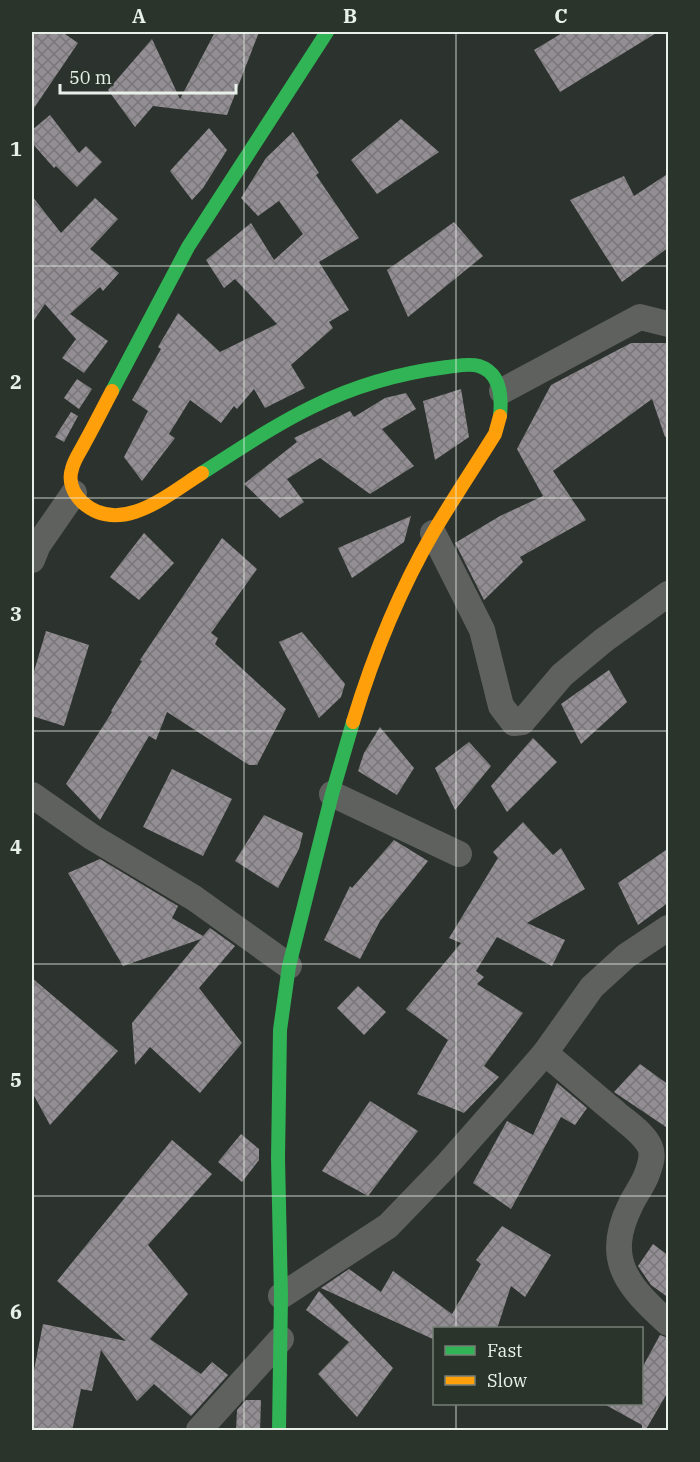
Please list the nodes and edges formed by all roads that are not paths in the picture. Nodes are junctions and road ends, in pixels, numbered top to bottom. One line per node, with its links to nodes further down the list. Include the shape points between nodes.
1 (327, 32): 6 (street, via 188,247 72,467 69,483)
2 (669, 303): 3 (street)
3 (640, 318): 4 (street); 5 (street)
4 (669, 324)
5 (502, 391): 6 (street, via 493,376 479,366 458,365 372,383 304,411 130,514 107,516); 7 (street, via 495,434)
6 (74, 493): 8 (street)
7 (433, 533): 9 (street, via 482,630 501,706 514,723 522,722 562,675 604,640); 10 (street, via 377,650)
8 (34, 550)
9 (669, 594)
10 (332, 794): 12 (street); 14 (street)
11 (32, 795): 14 (street, via 92,837 194,898)
12 (459, 854)
13 (669, 928): 15 (street, via 626,956 592,987)
14 (289, 966): 16 (street, via 280,1030)
15 (545, 1053): 16 (street, via 388,1226); 17 (street, via 633,1128 651,1150 645,1180 629,1207 619,1237 619,1255 636,1292)
16 (281, 1296): 18 (street)
17 (669, 1323)
18 (281, 1338): 19 (street); 20 (street)
19 (199, 1431)
20 (279, 1431)

